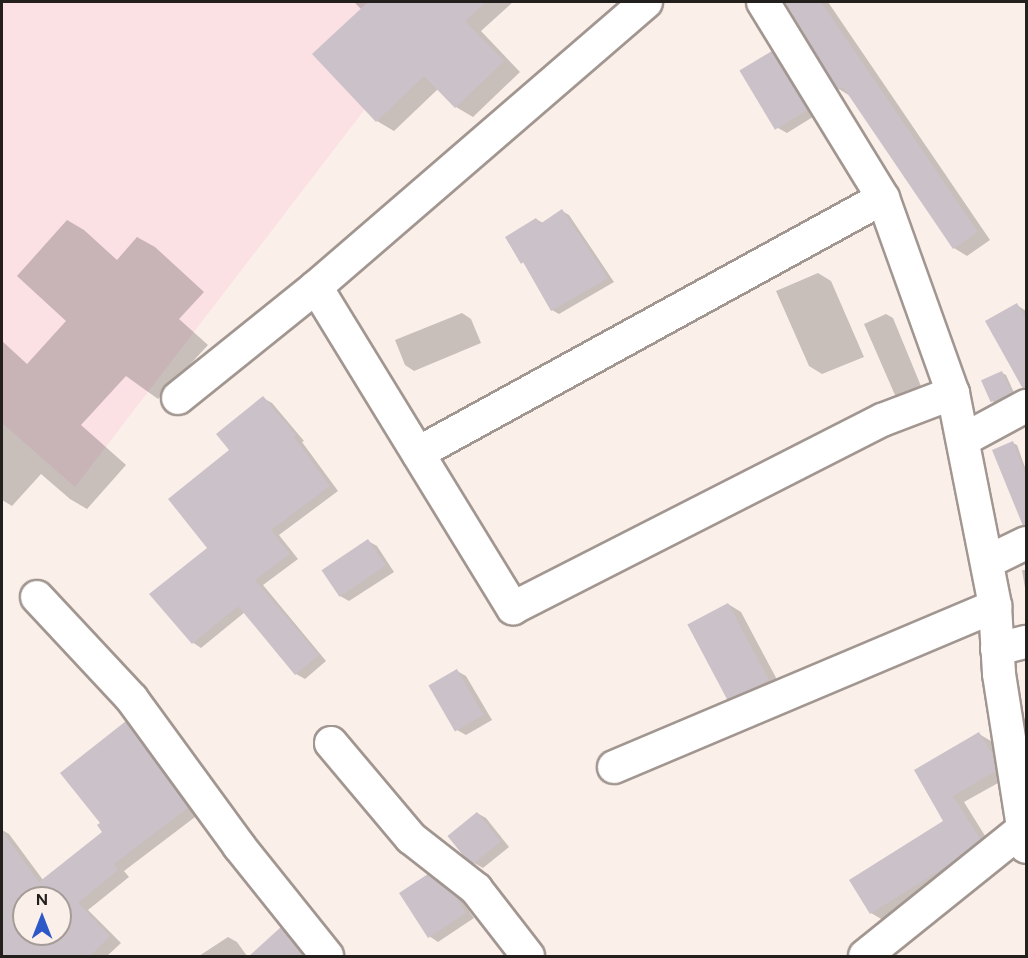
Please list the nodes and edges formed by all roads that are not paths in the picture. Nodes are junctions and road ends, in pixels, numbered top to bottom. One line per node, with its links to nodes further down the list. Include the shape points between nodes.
1 (646, 2): 4 (street)
2 (763, 2): 3 (street)
3 (882, 198): 5 (street); 9 (street)
4 (316, 287): 6 (street); 9 (street)
5 (953, 393): 8 (street); 9 (street, via 882,420 513,608)
6 (178, 398)
7 (1026, 406): 8 (street)
8 (963, 440): 11 (street)
9 (418, 453)
10 (1026, 543): 11 (street)
11 (987, 562): 13 (street)
12 (37, 597): 18 (street, via 132,699 239,846)
13 (995, 606): 14 (street); 16 (street)
14 (1012, 646): 17 (street, via 999,674)
15 (331, 743): 19 (street, via 411,838 476,889)
16 (614, 767)
17 (1025, 838): 20 (street)
18 (327, 957)
19 (528, 957)
20 (865, 957)

